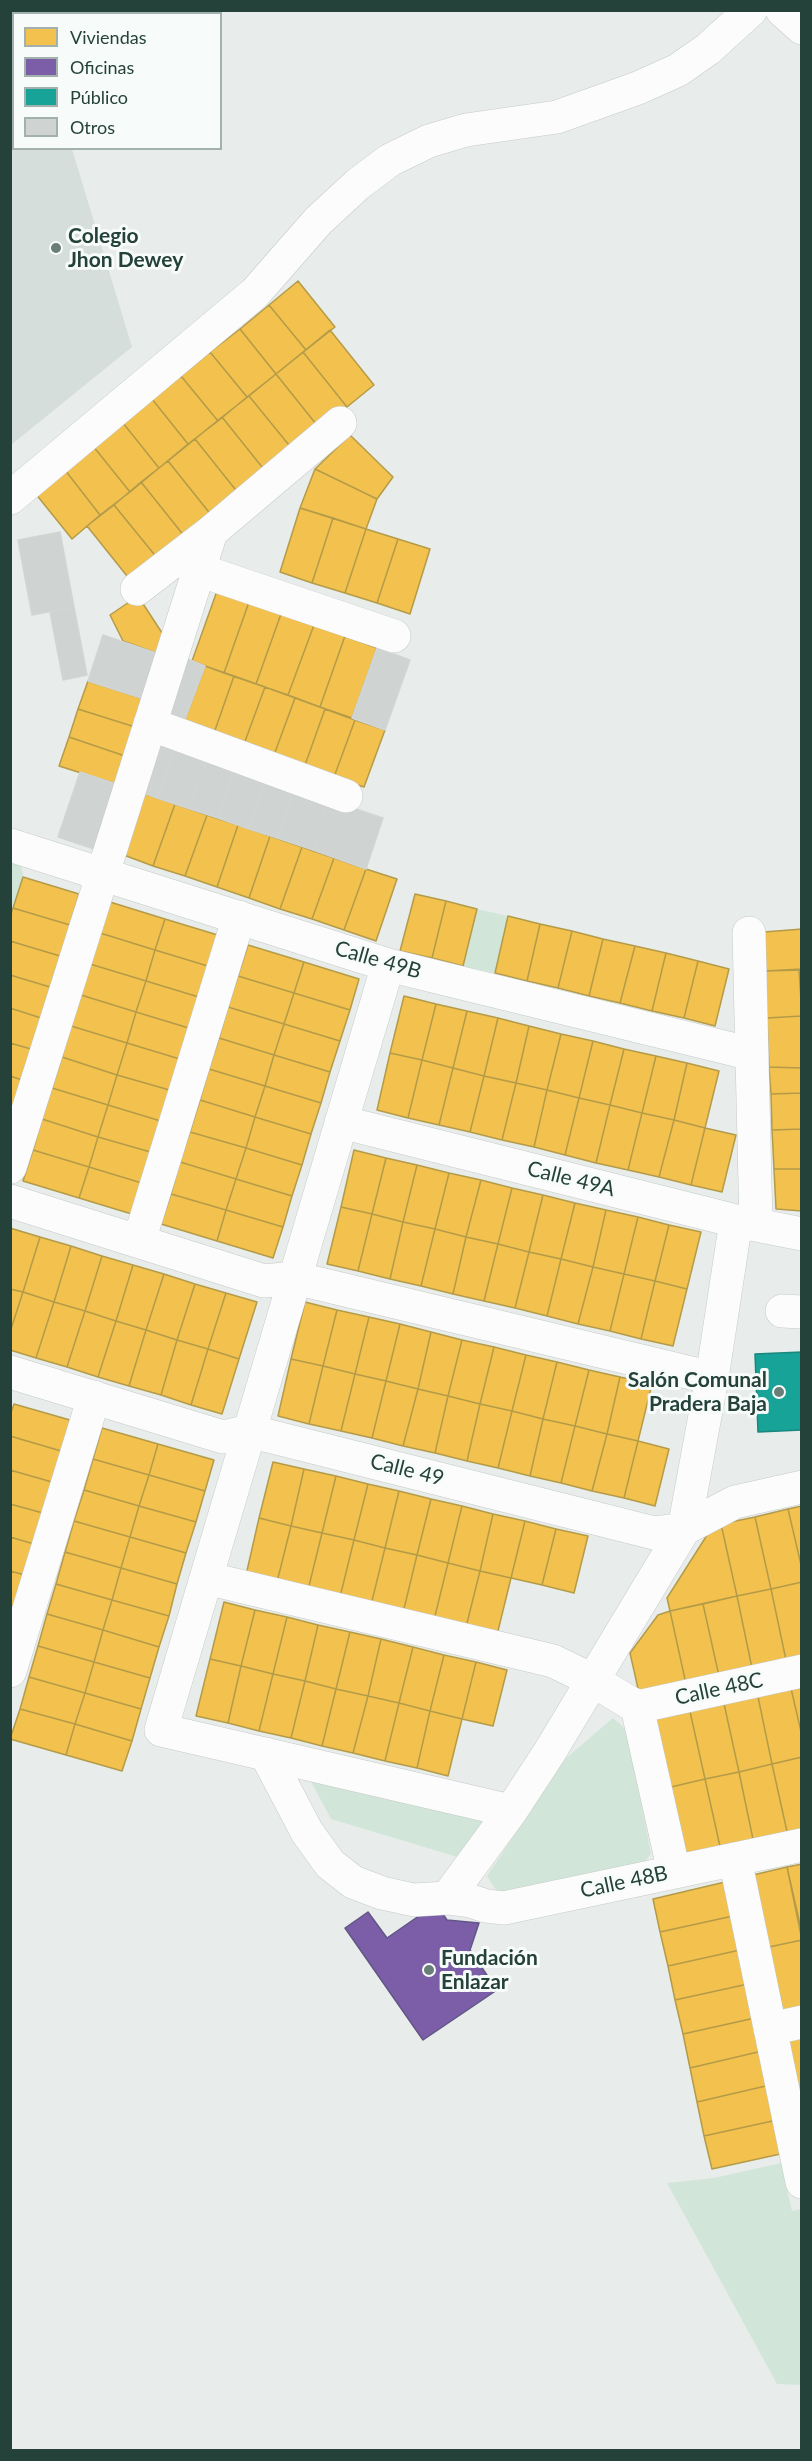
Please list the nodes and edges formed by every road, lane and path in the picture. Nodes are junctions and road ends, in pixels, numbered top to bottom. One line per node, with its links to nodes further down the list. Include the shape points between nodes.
1 (751, 10): 5 (street, via 678,70 638,88 557,117 466,130 429,141 390,160 318,221 255,293)
2 (782, 10): 3 (street)
3 (801, 28)
4 (340, 423): 6 (street)
5 (10, 498)
6 (211, 531): 7 (street); 8 (street)
7 (199, 570): 9 (street); 10 (street)
8 (137, 589)
9 (394, 636)
10 (150, 724): 11 (street); 13 (street)
11 (346, 796)
12 (10, 845): 13 (street, Calle 49B)
13 (103, 874): 14 (street, Calle 49B); 19 (street)
14 (239, 917): 16 (street, Calle 49B); 23 (street)
15 (749, 933): 17 (street)
16 (388, 964): 17 (street, Calle 49B); 18 (street)
17 (752, 1054): 21 (street)
18 (341, 1122): 21 (street, Calle 49A); 24 (street)
19 (10, 1167)
20 (10, 1201): 23 (street)
21 (746, 1223): 22 (street, Calle 49A); 26 (street)
22 (801, 1234)
23 (139, 1242): 24 (street, via 264,1281)
24 (295, 1278): 26 (street); 28 (street)
25 (10, 1372): 27 (street, Calle 49)
26 (712, 1378): 30 (street)
27 (94, 1397): 28 (street, Calle 49, via 223,1437); 32 (street)
28 (249, 1431): 30 (street, Calle 49, via 654,1533); 31 (street)
29 (801, 1487): 30 (street, Calle 49, via 735,1502)
30 (684, 1529): 34 (street)
31 (206, 1578): 34 (street, via 553,1661); 36 (street, via 161,1730)
32 (10, 1671)
33 (801, 1671): 35 (street, Calle 48C)
34 (592, 1680): 35 (street); 37 (street)
35 (637, 1707): 40 (street)
36 (266, 1754): 37 (street); 41 (street, Calle 48B, via 307,1832 330,1864 353,1882 382,1893 414,1900)
37 (511, 1811): 41 (street)
38 (801, 1845): 39 (street, Calle 48B)
39 (735, 1859): 40 (street, Calle 48B); 43 (street)
40 (674, 1872): 41 (street, Calle 48B, via 504,1908)
41 (447, 1898)
42 (801, 2022): 43 (street)
43 (770, 2029): 44 (street)
44 (801, 2182)

